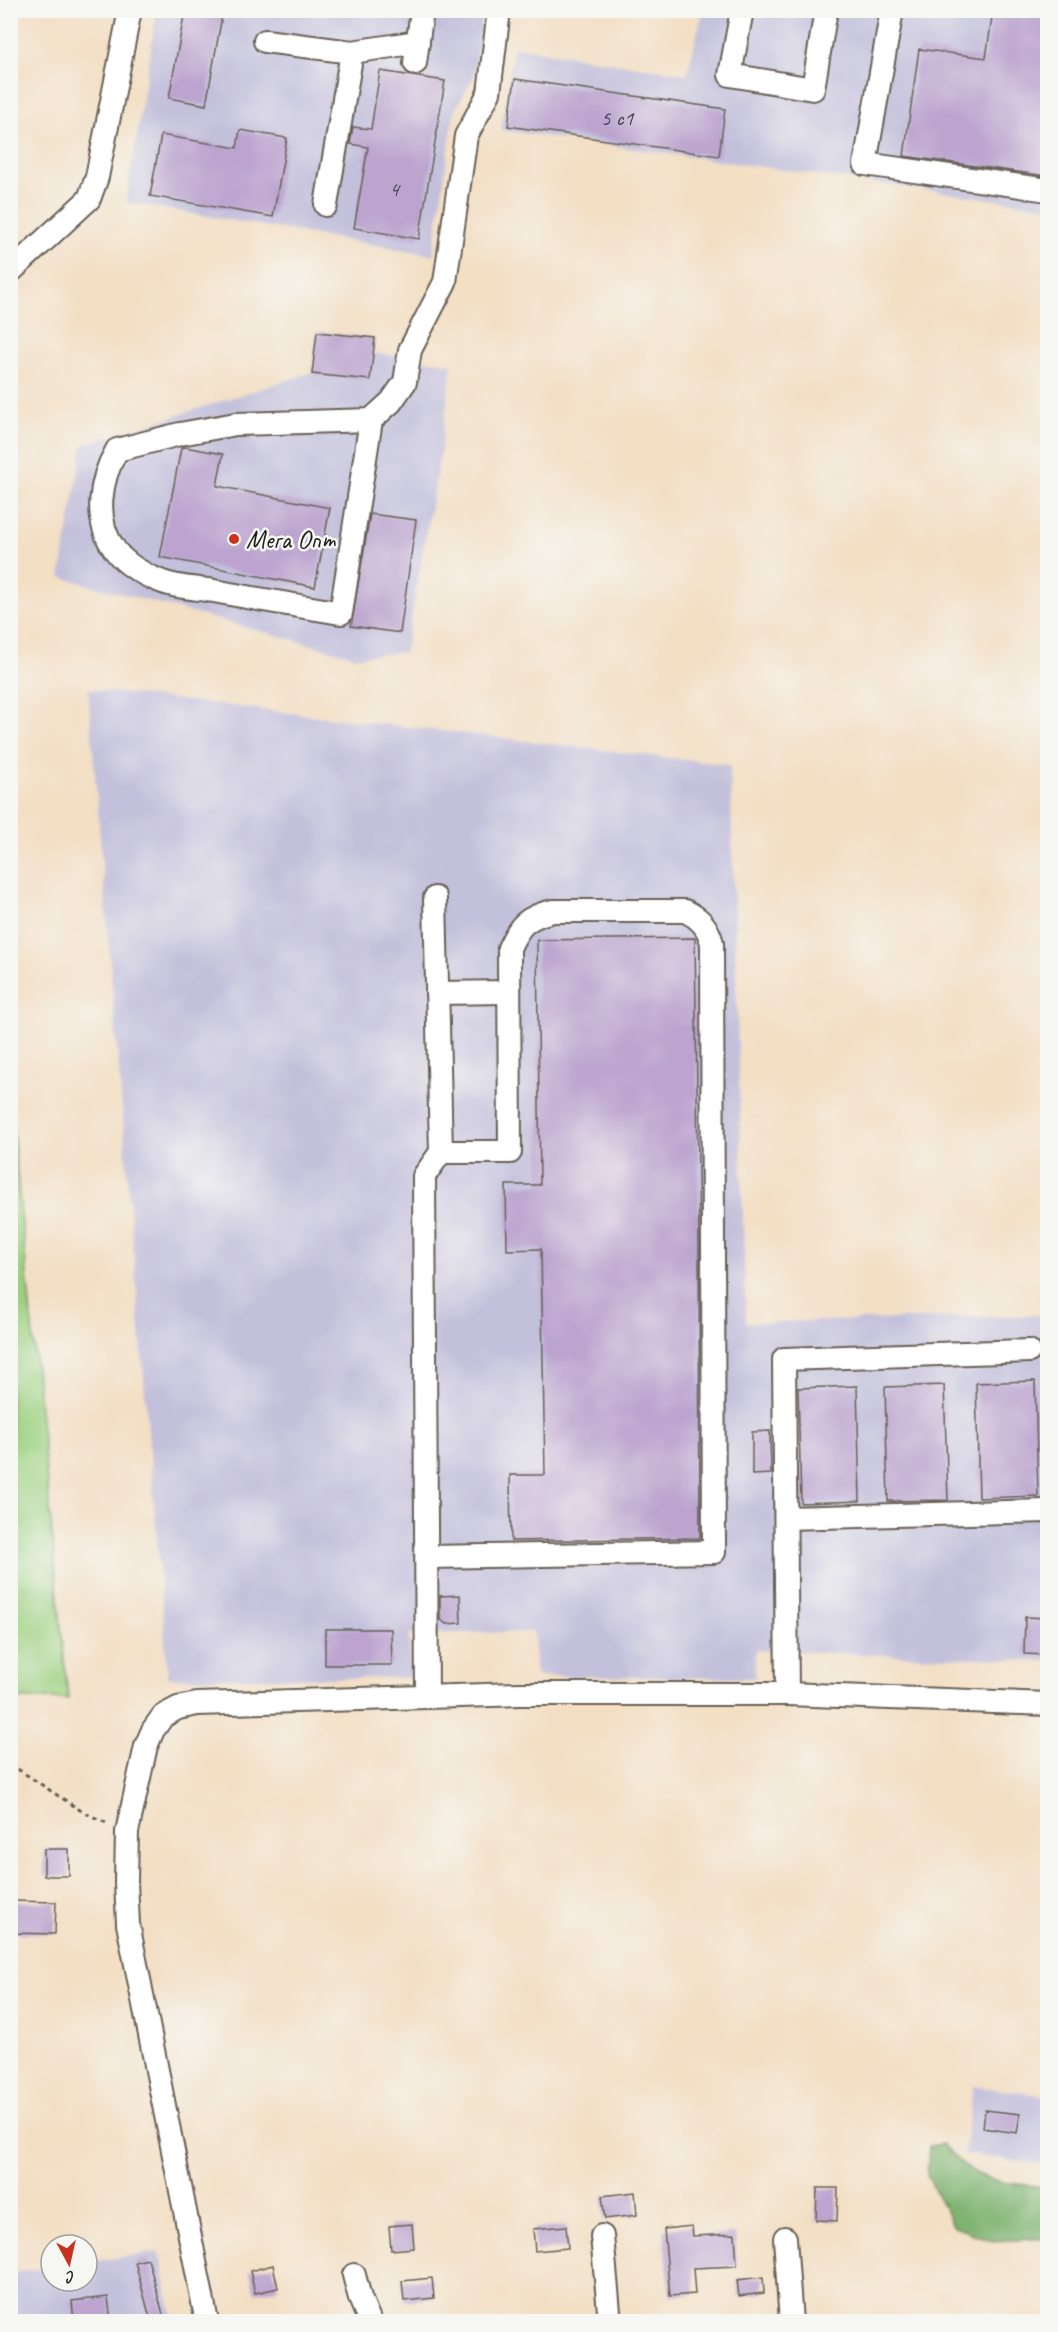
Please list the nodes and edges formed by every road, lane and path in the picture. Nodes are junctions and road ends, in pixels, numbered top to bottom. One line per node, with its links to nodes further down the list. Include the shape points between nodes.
1 (130, 10): 11 (street, via 97,177 88,199)
2 (423, 10): 8 (street, via 417,52)
3 (499, 10): 12 (street, via 489,93 466,136 445,282 410,350 405,382)
4 (742, 10): 5 (street, via 730,75 813,89)
5 (826, 10)
6 (892, 10): 9 (street, via 865,164)
7 (265, 41): 8 (street)
8 (352, 52): 10 (street)
9 (1047, 190)
10 (326, 205)
11 (10, 272)
12 (371, 420): 12 (street, via 236,424 117,450 107,466 102,488 102,516 108,537 115,551 132,566 161,582 341,613)
13 (435, 897): 15 (street)
14 (509, 992): 15 (street); 16 (street, via 510,1152); 20 (street, via 509,948 525,922 537,914 685,911 709,932 714,1552)
15 (437, 993): 16 (street)
16 (441, 1152): 20 (street, via 424,1176)
17 (1029, 1352): 19 (street, via 784,1359)
18 (1047, 1512): 19 (street)
19 (786, 1518): 21 (street)
20 (427, 1557): 22 (street)
21 (787, 1694): 22 (street); 23 (street)
22 (428, 1697): 25 (street, via 197,1704 178,1708 163,1716 146,1746)
23 (1047, 1704)
24 (10, 1764): 25 (path, via 83,1812)
25 (127, 1832): 29 (street, via 128,1924)
26 (602, 2236): 31 (street)
27 (786, 2238): 32 (street)
28 (354, 2275): 30 (street)
29 (207, 2322)
30 (370, 2322)
31 (610, 2322)
32 (791, 2322)

